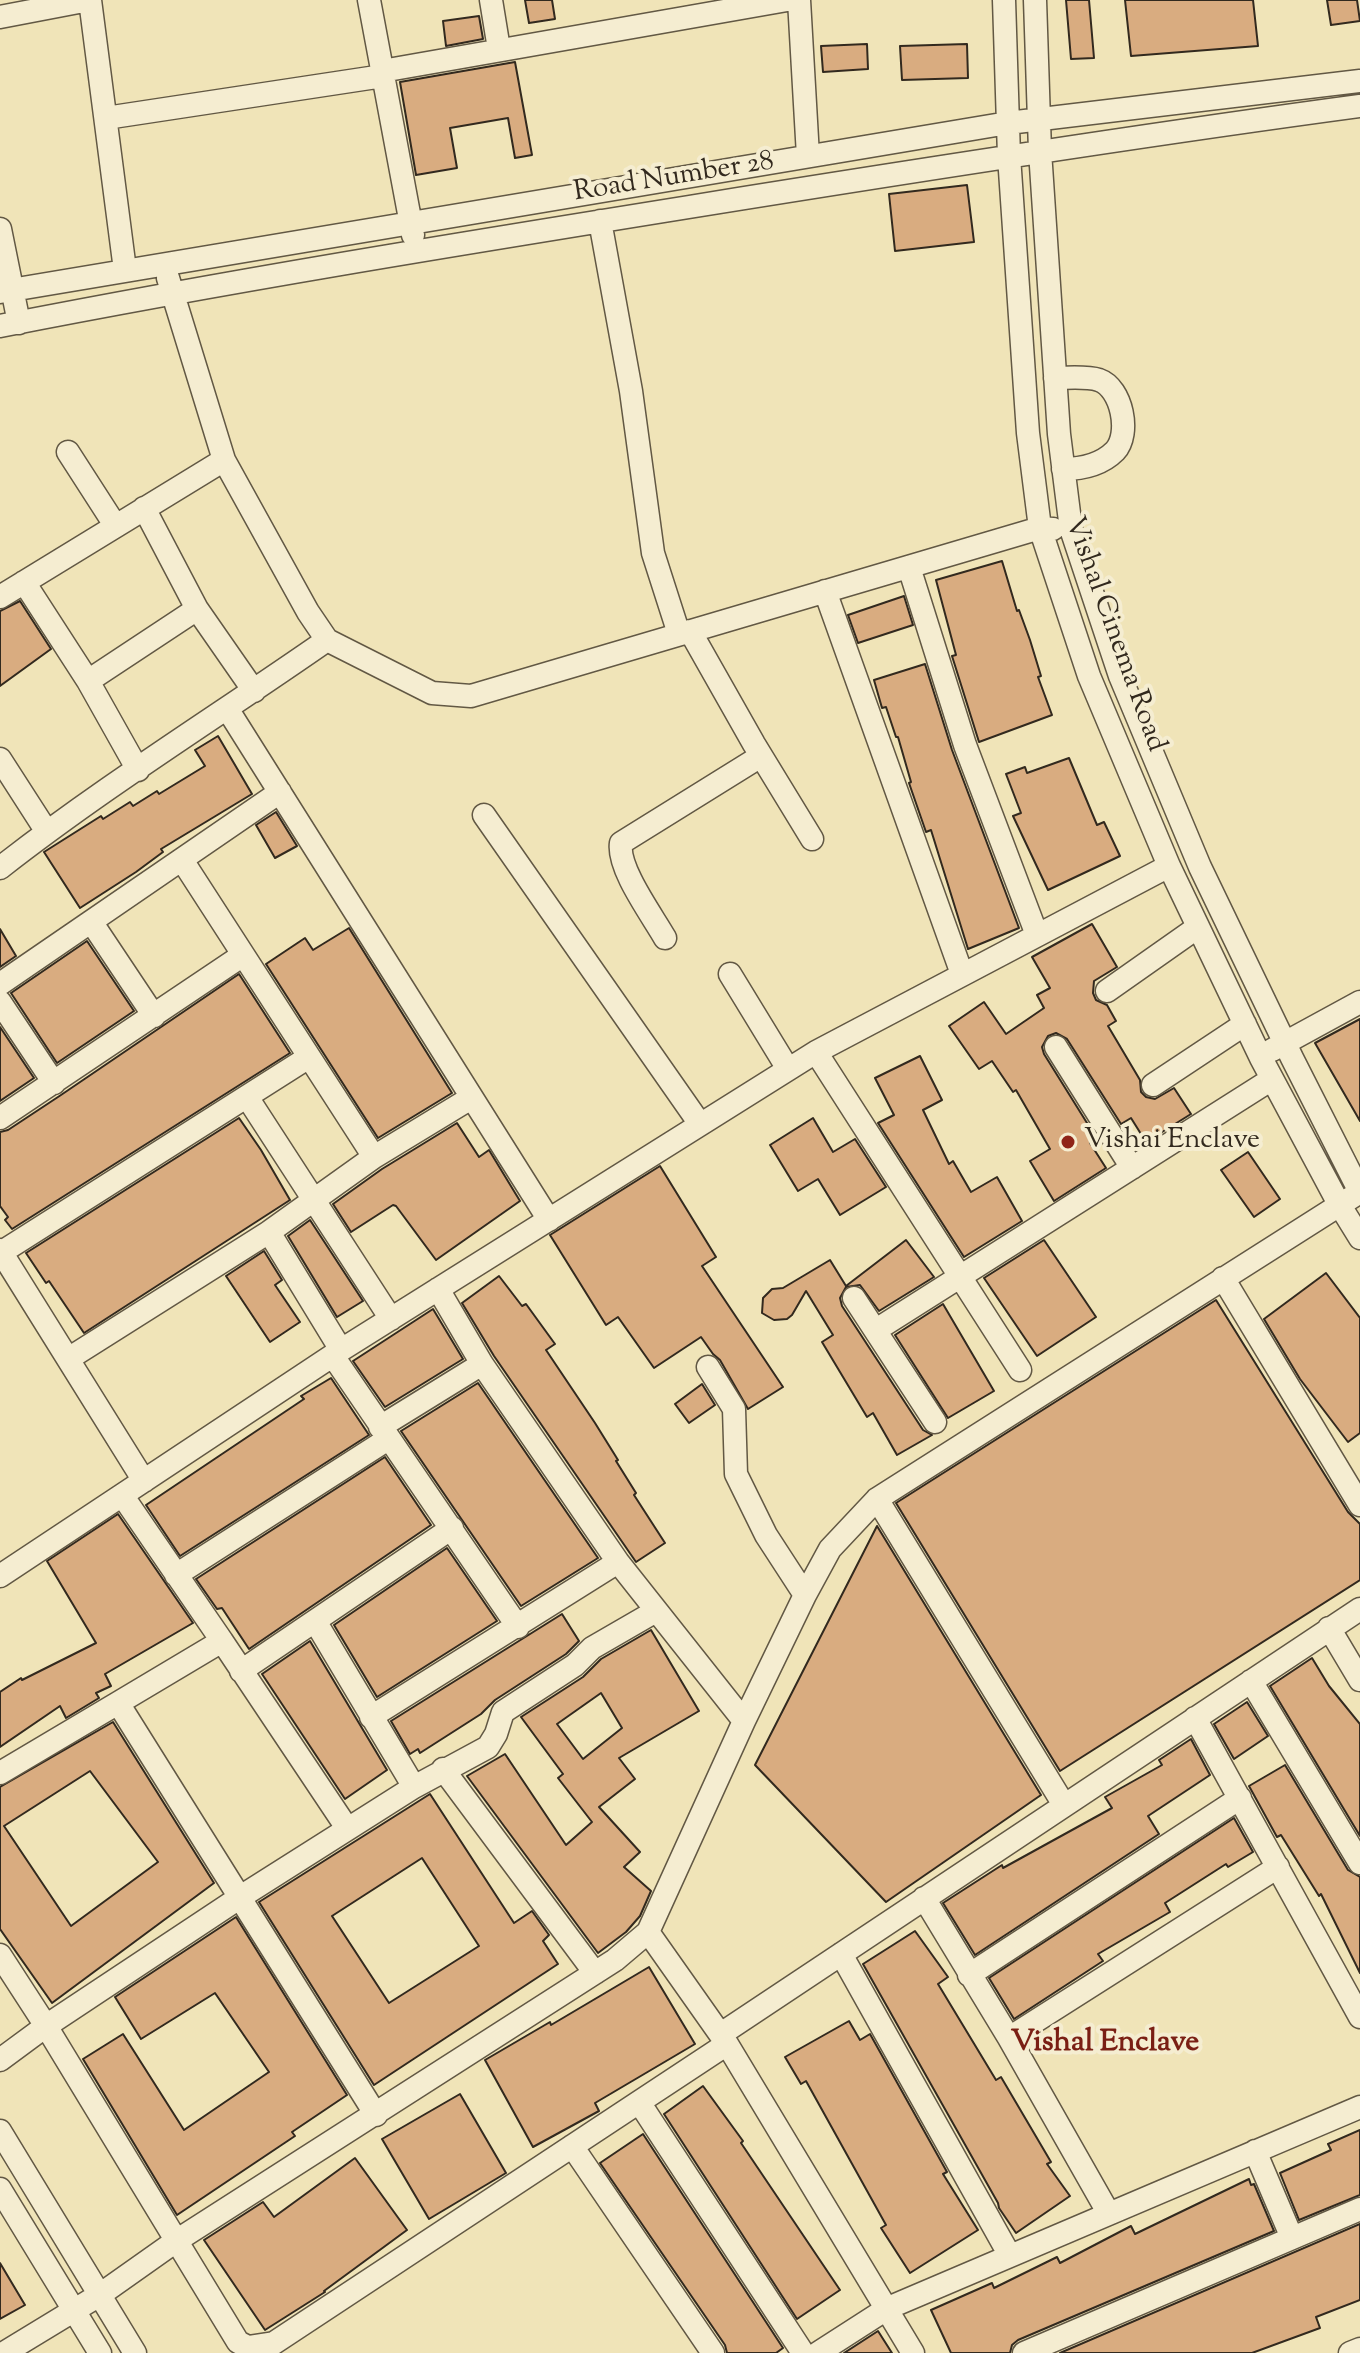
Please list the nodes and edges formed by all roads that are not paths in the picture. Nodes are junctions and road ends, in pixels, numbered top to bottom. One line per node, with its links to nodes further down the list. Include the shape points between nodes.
1 (90, 0): 8 (street); 13 (street)
2 (369, 0): 10 (street)
3 (491, 0): 9 (street)
4 (787, 0): 9 (street)
5 (799, 0): 17 (street)
6 (1004, 0): 15 (street, Vishal Cinema Road)
7 (1035, 0): 14 (street, Vishal Cinema Road)
8 (0, 17)
9 (499, 49): 10 (street)
10 (383, 74): 13 (street); 20 (street)
11 (1360, 81): 14 (street, Road Number 28)
12 (1360, 106): 16 (street, Road Number 28)
13 (106, 118): 24 (street)
14 (1039, 119): 15 (street, Road Number 28); 16 (street, Vishal Cinema Road)
15 (1008, 123): 17 (street, Road Number 28); 18 (street, Vishal Cinema Road)
16 (1040, 151): 18 (street, Road Number 28); 28 (street, Vishal Cinema Road)
17 (808, 156): 20 (street, Road Number 28)
18 (1009, 156): 19 (street, Road Number 28); 34 (street, Vishal Cinema Road, via 1028,433)
19 (600, 221): 22 (street, Road Number 28); 41 (street, via 653,553)
20 (410, 222): 22 (street); 23 (street, Road Number 28)
21 (0, 229): 25 (street)
22 (416, 252): 26 (street, Road Number 28)
23 (165, 264): 24 (street, Road Number 28); 26 (street)
24 (125, 270): 25 (street, Road Number 28)
25 (6, 291): 27 (street)
26 (171, 292): 27 (street, Road Number 28); 30 (street)
27 (9, 324)
28 (1055, 378): 31 (street, Vishal Cinema Road); 31 (street, via 1100,380 1112,390 1123,437 1101,461)
29 (68, 452): 33 (street)
30 (224, 460): 32 (street); 42 (street)
31 (1063, 469): 35 (street, Vishal Cinema Road)
32 (144, 508): 33 (street); 40 (street)
33 (115, 525): 37 (street)
34 (1040, 528): 35 (street); 36 (street); 54 (street, Vishal Cinema Road, via 1089,676)
35 (1071, 529): 69 (street, Vishal Cinema Road, via 1120,676 1200,867)
36 (909, 567): 38 (street); 58 (street, via 965,745)
37 (24, 582): 39 (street); 43 (street)
38 (825, 591): 41 (street); 62 (street)
39 (0, 597)
40 (197, 609): 43 (street); 44 (street)
41 (684, 633): 42 (street, via 471,696 432,693); 46 (street)
42 (327, 640): 44 (street)
43 (88, 681): 48 (street)
44 (254, 691): 45 (street)
45 (228, 710): 48 (street); 49 (street)
46 (761, 756): 52 (street); 59 (street, via 621,843 627,872)
47 (0, 759): 51 (street)
48 (138, 770): 51 (street)
49 (280, 792): 53 (street); 79 (street)
50 (484, 815): 81 (street)
51 (47, 832): 55 (street)
52 (812, 839)
53 (182, 860): 56 (street); 60 (street)
54 (1169, 866): 57 (street, Vishal Cinema Road); 58 (street)
55 (0, 868)
56 (92, 923): 63 (street); 67 (street)
57 (1198, 927): 64 (street); 68 (street, Vishal Cinema Road)
58 (1037, 935): 62 (street)
59 (665, 938)
60 (243, 955): 67 (street); 72 (street)
61 (730, 974): 74 (street)
62 (962, 974): 71 (street)
63 (0, 984)
64 (1107, 991)
65 (0, 1002): 76 (street)
66 (1360, 1002): 69 (street)
67 (154, 1016): 76 (street)
68 (1245, 1024): 73 (street, Vishal Cinema Road); 77 (street)
69 (1285, 1042): 73 (street); 84 (street, Vishal Cinema Road)
70 (1056, 1047): 83 (street)
71 (816, 1052): 74 (street); 91 (street)
72 (309, 1057): 78 (street); 82 (street)
73 (1261, 1058): 75 (street, Vishal Cinema Road)
74 (788, 1069): 81 (street)
75 (1272, 1079): 83 (street); 86 (street, Vishal Cinema Road)
76 (54, 1083): 80 (street)
77 (1153, 1085)
78 (247, 1097): 85 (street); 90 (street)
79 (471, 1098): 82 (street); 87 (street)
80 (0, 1118)
81 (700, 1124): 87 (street)
82 (374, 1157): 85 (street)
83 (1132, 1168): 91 (street)
84 (1360, 1192): 86 (street)
85 (314, 1200): 88 (street); 95 (street)
86 (1339, 1204): 89 (street, Vishal Cinema Road); 92 (street)
87 (549, 1220): 93 (street)
88 (269, 1232): 97 (street); 98 (street)
89 (1360, 1238)
90 (1, 1251): 98 (street)
91 (961, 1277): 96 (street); 101 (street)
92 (1223, 1278): 106 (street); 107 (street)
93 (438, 1289): 95 (street); 99 (street)
94 (854, 1298): 96 (street)
95 (391, 1319): 97 (street)
96 (876, 1330): 102 (street)
97 (337, 1353): 103 (street); 104 (street)
98 (68, 1359): 104 (street)
99 (482, 1364): 103 (street); 109 (street)
100 (708, 1367): 112 (street, via 734,1409 736,1474 766,1535)
101 (1020, 1370)
102 (935, 1422)
103 (384, 1433): 108 (street); 110 (street)
104 (144, 1481): 105 (street)
105 (122, 1495): 110 (street); 111 (street)
106 (877, 1499): 112 (street, via 830,1549); 130 (street)
107 (1360, 1505)
108 (452, 1528): 115 (street); 116 (street)
109 (618, 1562): 114 (street); 116 (street)
110 (176, 1575): 118 (street)
111 (0, 1576)
112 (805, 1595): 125 (street)
113 (1360, 1609): 117 (street)
114 (656, 1611): 125 (street); 126 (street, via 592,1648 503,1712 488,1747)
115 (315, 1621): 119 (street); 123 (street)
116 (518, 1627): 123 (street)
117 (1329, 1628): 120 (street); 121 (street)
118 (222, 1641): 119 (street); 122 (street)
119 (241, 1671): 131 (street)
120 (1360, 1680)
121 (1251, 1681): 124 (street); 132 (street)
122 (118, 1703): 127 (street); 134 (street)
123 (371, 1717): 128 (street)
124 (1195, 1718): 129 (street); 130 (street)
125 (744, 1721): 136 (street)
126 (443, 1769): 128 (street); 139 (street)
127 (0, 1773)
128 (414, 1787): 131 (street)
129 (1240, 1798): 133 (street); 140 (street)
130 (1064, 1805): 135 (street)
131 (347, 1828): 134 (street)
132 (1360, 1863)
133 (1278, 1867): 141 (street); 143 (street)
134 (242, 1896): 142 (street); 148 (street)
135 (924, 1898): 137 (street); 140 (street)
136 (648, 1932): 139 (street); 144 (street)
137 (841, 1954): 144 (street); 157 (street)
138 (0, 1955): 142 (street)
139 (595, 1973): 148 (street)
140 (969, 1975): 143 (street)
141 (1360, 2017)
142 (46, 2026): 145 (street); 156 (street)
143 (1009, 2038): 154 (street)
144 (724, 2039): 146 (street); 159 (street)
145 (0, 2060)
146 (639, 2102): 150 (street); 166 (street)
147 (1360, 2107): 151 (street)
148 (376, 2115): 156 (street)
149 (0, 2131): 158 (street)
150 (572, 2146): 156 (street, via 274,2343 248,2347 238,2342); 165 (street)
151 (1255, 2151): 154 (street); 155 (street)
152 (0, 2189): 160 (street)
153 (1360, 2209): 155 (street)
154 (1109, 2214): 157 (street)
155 (1292, 2238): 169 (street)
156 (176, 2241): 158 (street)
157 (1010, 2256): 159 (street)
158 (101, 2294): 160 (street); 164 (street)
159 (888, 2308): 167 (street); 168 (street)
160 (73, 2309): 162 (street); 163 (street)
161 (1360, 2349): 170 (street)
162 (4, 2353)
163 (100, 2353)
164 (135, 2353)
165 (713, 2353)
166 (803, 2353)
167 (818, 2353)
168 (913, 2353)
169 (1024, 2353)
170 (1350, 2353)

